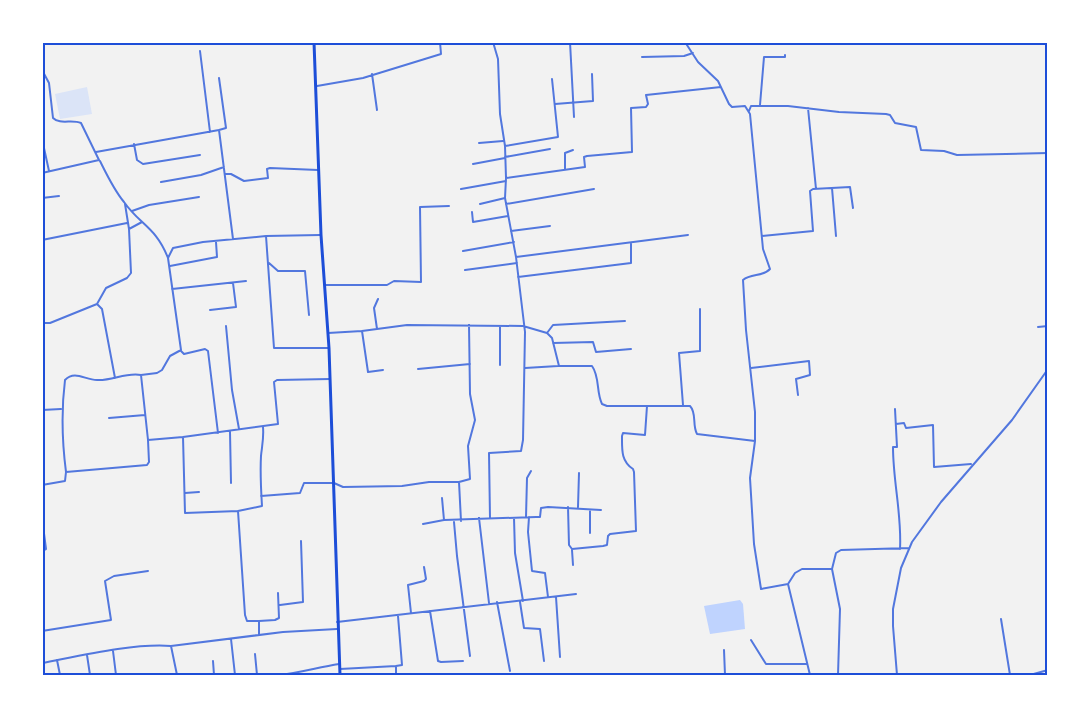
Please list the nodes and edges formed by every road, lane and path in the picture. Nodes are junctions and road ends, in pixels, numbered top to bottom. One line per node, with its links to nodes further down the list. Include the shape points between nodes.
1 (314, 42): 15 (main road)
2 (440, 42): 11 (street, via 441,54)
3 (493, 42): 27 (street, via 498,59)
4 (570, 42): 17 (street)
5 (686, 42): 7 (street)
6 (200, 51): 25 (street)
7 (693, 53): 9 (street); 16 (street)
8 (785, 55): 19 (street, via 764,57)
9 (642, 57)
10 (42, 70): 33 (street, via 49,83 53,118 58,122 81,123)
11 (372, 74): 15 (street); 21 (street)
12 (592, 74): 17 (street, via 593,101)
13 (219, 78): 24 (street, via 226,128)
14 (552, 79): 18 (street)
15 (316, 86): 41 (main road)
16 (721, 87): 22 (street, via 732,107 745,106); 40 (street, via 646,95 646,107 632,108 632,152 586,156 585,167)
17 (573, 103): 18 (street); 23 (street)
18 (555, 104): 30 (street, via 558,137)
19 (760, 105): 20 (street); 22 (street, via 750,107)
20 (808, 108): 34 (street, via 890,115 895,123 916,127 921,150 944,150 957,155); 50 (street)
21 (377, 110)
22 (750, 114): 71 (street)
23 (574, 117)
24 (219, 130): 25 (street); 39 (street)
25 (210, 132): 29 (street)
26 (42, 139): 42 (street)
27 (504, 141): 28 (street); 30 (street)
28 (479, 143)
29 (134, 144): 33 (street); 35 (street, via 137,160 143,164)
30 (505, 146): 36 (street)
31 (550, 149): 36 (street)
32 (573, 150): 40 (street, via 565,153)
33 (96, 152): 37 (street)
34 (1048, 153)
35 (200, 155)
36 (505, 158): 38 (street); 45 (street)
37 (99, 160): 42 (street); 55 (street)
38 (473, 164)
39 (224, 167): 44 (street); 46 (street, via 201,176)
40 (565, 169): 45 (street)
41 (320, 170): 44 (street, via 270,168 268,178 244,181); 68 (main road)
42 (49, 171): 43 (street)
43 (42, 173)
44 (225, 174): 73 (street)
45 (506, 180): 48 (street); 54 (street)
46 (161, 183)
47 (832, 188): 50 (street); 59 (street, via 850,187); 72 (street)
48 (462, 189)
49 (594, 189): 57 (street)
50 (816, 189): 71 (street, via 810,191 813,231)
51 (58, 196): 53 (street)
52 (199, 197): 60 (street)
53 (42, 198)
54 (505, 198): 56 (street); 57 (street)
55 (125, 204): 60 (street); 64 (street)
56 (480, 204)
57 (506, 204): 62 (street)
58 (449, 207): 90 (street, via 420,207 421,282)
59 (853, 208)
60 (132, 211): 63 (street)
61 (472, 212): 62 (street, via 473,222)
62 (508, 216): 67 (street)
63 (143, 221): 66 (street); 78 (street)
64 (128, 222): 66 (street); 74 (street)
65 (550, 226): 67 (street)
66 (129, 229): 93 (street, via 131,273 106,288)
67 (511, 231): 76 (street)
68 (321, 235): 70 (street); 90 (main road)
69 (688, 235): 77 (street)
70 (266, 236): 73 (street); 83 (street)
71 (762, 236): 117 (street, via 770,269 743,280)
72 (836, 236)
73 (233, 239): 75 (street)
74 (42, 240)
75 (216, 241): 79 (street); 85 (street, via 217,257)
76 (514, 242): 80 (street); 81 (street)
77 (631, 243): 81 (street); 87 (street, via 631,262)
78 (163, 245): 79 (street); 82 (street)
79 (172, 248): 82 (street)
80 (463, 251)
81 (516, 257): 84 (street)
82 (168, 258): 85 (street)
83 (269, 263): 96 (street, via 278,271 304,271); 110 (street, via 274,348)
84 (517, 263): 86 (street); 87 (street)
85 (170, 266): 91 (street)
86 (465, 270)
87 (518, 277): 102 (street)
88 (246, 281): 89 (street)
89 (233, 283): 91 (street); 95 (street, via 236,307)
90 (326, 285): 107 (main road)
91 (172, 289): 112 (street)
92 (378, 299): 105 (street, via 374,308)
93 (97, 304): 98 (street); 122 (street, via 102,309)
94 (700, 309): 125 (street, via 700,351 679,353)
95 (210, 310)
96 (309, 315)
97 (626, 321): 108 (street, via 553,325)
98 (42, 324)
99 (469, 325): 101 (street); 105 (street); 113 (street)
100 (225, 326): 134 (street)
101 (500, 326): 102 (street); 114 (street)
102 (523, 326): 108 (street); 116 (street)
103 (1048, 326): 104 (street)
104 (1038, 327)
105 (377, 329): 106 (street)
106 (362, 331): 107 (street); 120 (street, via 368,372)
107 (328, 333): 110 (main road)
108 (547, 333): 109 (street)
109 (553, 343): 111 (street, via 593,342 596,352); 115 (street)
110 (329, 348): 123 (main road)
111 (631, 349)
112 (180, 351): 121 (street, via 170,356 162,370); 136 (street, via 207,351)
113 (470, 363): 118 (street); 144 (street, via 475,420 468,446 471,476)
114 (500, 365)
115 (559, 366): 116 (street); 126 (street, via 592,366 602,404)
116 (525, 368): 160 (street, via 522,448 489,453)
117 (751, 368): 124 (street, via 809,361 810,375 796,379); 139 (street)
118 (418, 369)
119 (1048, 369): 140 (street, via 1012,420)
120 (383, 370)
121 (141, 375): 122 (street); 130 (street)
122 (115, 378): 127 (street, via 100,381 79,375 68,377)
123 (330, 379): 133 (street, via 274,382 278,424); 146 (main road)
124 (798, 395)
125 (683, 405): 126 (street); 139 (street, via 693,409 697,434)
126 (647, 406): 169 (street, via 645,435 622,436 622,456 634,472 636,531 610,534 603,546)
127 (61, 408): 129 (street); 142 (street)
128 (895, 409): 132 (street)
129 (42, 410)
130 (145, 415): 131 (street); 138 (street)
131 (109, 418)
132 (896, 424): 140 (street, via 904,423 906,428 933,426 934,467); 170 (street, via 897,447 893,447 893,455)
133 (263, 427): 134 (street); 150 (street)
134 (239, 429): 135 (street)
135 (230, 431): 136 (street); 145 (street)
136 (218, 433): 137 (street)
137 (183, 437): 138 (street); 149 (street)
138 (148, 440): 142 (street, via 147,465)
139 (755, 441): 176 (street, via 750,478 761,589)
140 (973, 464): 168 (street)
141 (531, 471): 157 (street, via 527,478)
142 (66, 472): 147 (street, via 65,481)
143 (579, 473): 153 (street)
144 (459, 482): 146 (street, via 343,487); 164 (street)
145 (231, 483)
146 (334, 483): 150 (street, via 304,483 300,493); 191 (main road)
147 (42, 485)
148 (199, 492): 149 (street)
149 (185, 493): 156 (street, via 186,514)
150 (261, 496): 156 (street, via 261,508)
151 (442, 498): 162 (street)
152 (568, 507): 153 (street); 157 (street, via 541,508 540,517); 169 (street, via 569,544)
153 (578, 507): 154 (street)
154 (590, 510): 155 (street); 166 (street)
155 (601, 510)
156 (238, 511): 190 (street, via 245,615 247,621)
157 (527, 517): 161 (street); 179 (street, via 532,571 545,573)
158 (42, 518): 171 (street, via 46,549)
159 (479, 518): 160 (street); 164 (street); 183 (street)
160 (490, 518): 161 (street)
161 (513, 518): 181 (street)
162 (444, 520): 163 (street); 165 (street)
163 (454, 520): 164 (street); 185 (street)
164 (461, 521)
165 (423, 524)
166 (590, 533)
167 (302, 541): 184 (street, via 303,602)
168 (909, 548): 170 (street); 227 (street, via 893,609)
169 (573, 549): 172 (street)
170 (900, 549): 174 (street, via 841,550 836,553)
171 (42, 551)
172 (573, 565)
173 (424, 567): 187 (street, via 426,579 408,585)
174 (832, 568): 176 (street, via 798,570); 226 (street, via 840,609)
175 (148, 571): 193 (street, via 105,581 111,620)
176 (788, 584): 209 (street)
177 (278, 592): 184 (street)
178 (576, 594): 180 (street)
179 (548, 597): 180 (street); 181 (street)
180 (556, 597): 203 (street)
181 (521, 601): 182 (street); 207 (street, via 524,628 540,629)
182 (497, 602): 183 (street); 213 (street)
183 (489, 603): 185 (street)
184 (280, 605): 190 (street, via 279,618)
185 (465, 606): 186 (street); 202 (street)
186 (430, 611): 187 (street); 206 (street, via 438,661)
187 (411, 613): 188 (street)
188 (398, 616): 191 (street); 210 (street, via 402,664)
189 (1001, 619): 228 (street)
190 (259, 621): 194 (street)
191 (337, 622): 192 (main road)
192 (337, 629): 194 (street); 211 (main road)
193 (42, 631)
194 (259, 634): 195 (street)
195 (231, 639): 197 (street); 219 (street)
196 (751, 640): 209 (street, via 766,664)
197 (171, 646): 198 (street); 217 (street)
198 (113, 650): 201 (street); 216 (street)
199 (724, 650): 224 (street)
200 (255, 654): 220 (street)
201 (87, 655): 204 (street); 215 (street)
202 (470, 656)
203 (560, 657)
204 (57, 660): 208 (street); 214 (street)
205 (213, 661): 218 (street)
206 (463, 661)
207 (544, 661)
208 (42, 663)
209 (806, 664): 225 (street)
210 (396, 666): 211 (street); 223 (street)
211 (339, 667): 221 (street); 222 (main road)
212 (1048, 670): 229 (street)
213 (510, 671)
214 (60, 675)
215 (90, 675)
216 (116, 675)
217 (177, 675)
218 (214, 675)
219 (235, 675)
220 (257, 675)
221 (279, 675)
222 (340, 675)
223 (396, 675)
224 (725, 675)
225 (810, 675)
226 (838, 675)
227 (897, 675)
228 (1010, 675)
229 (1030, 675)

